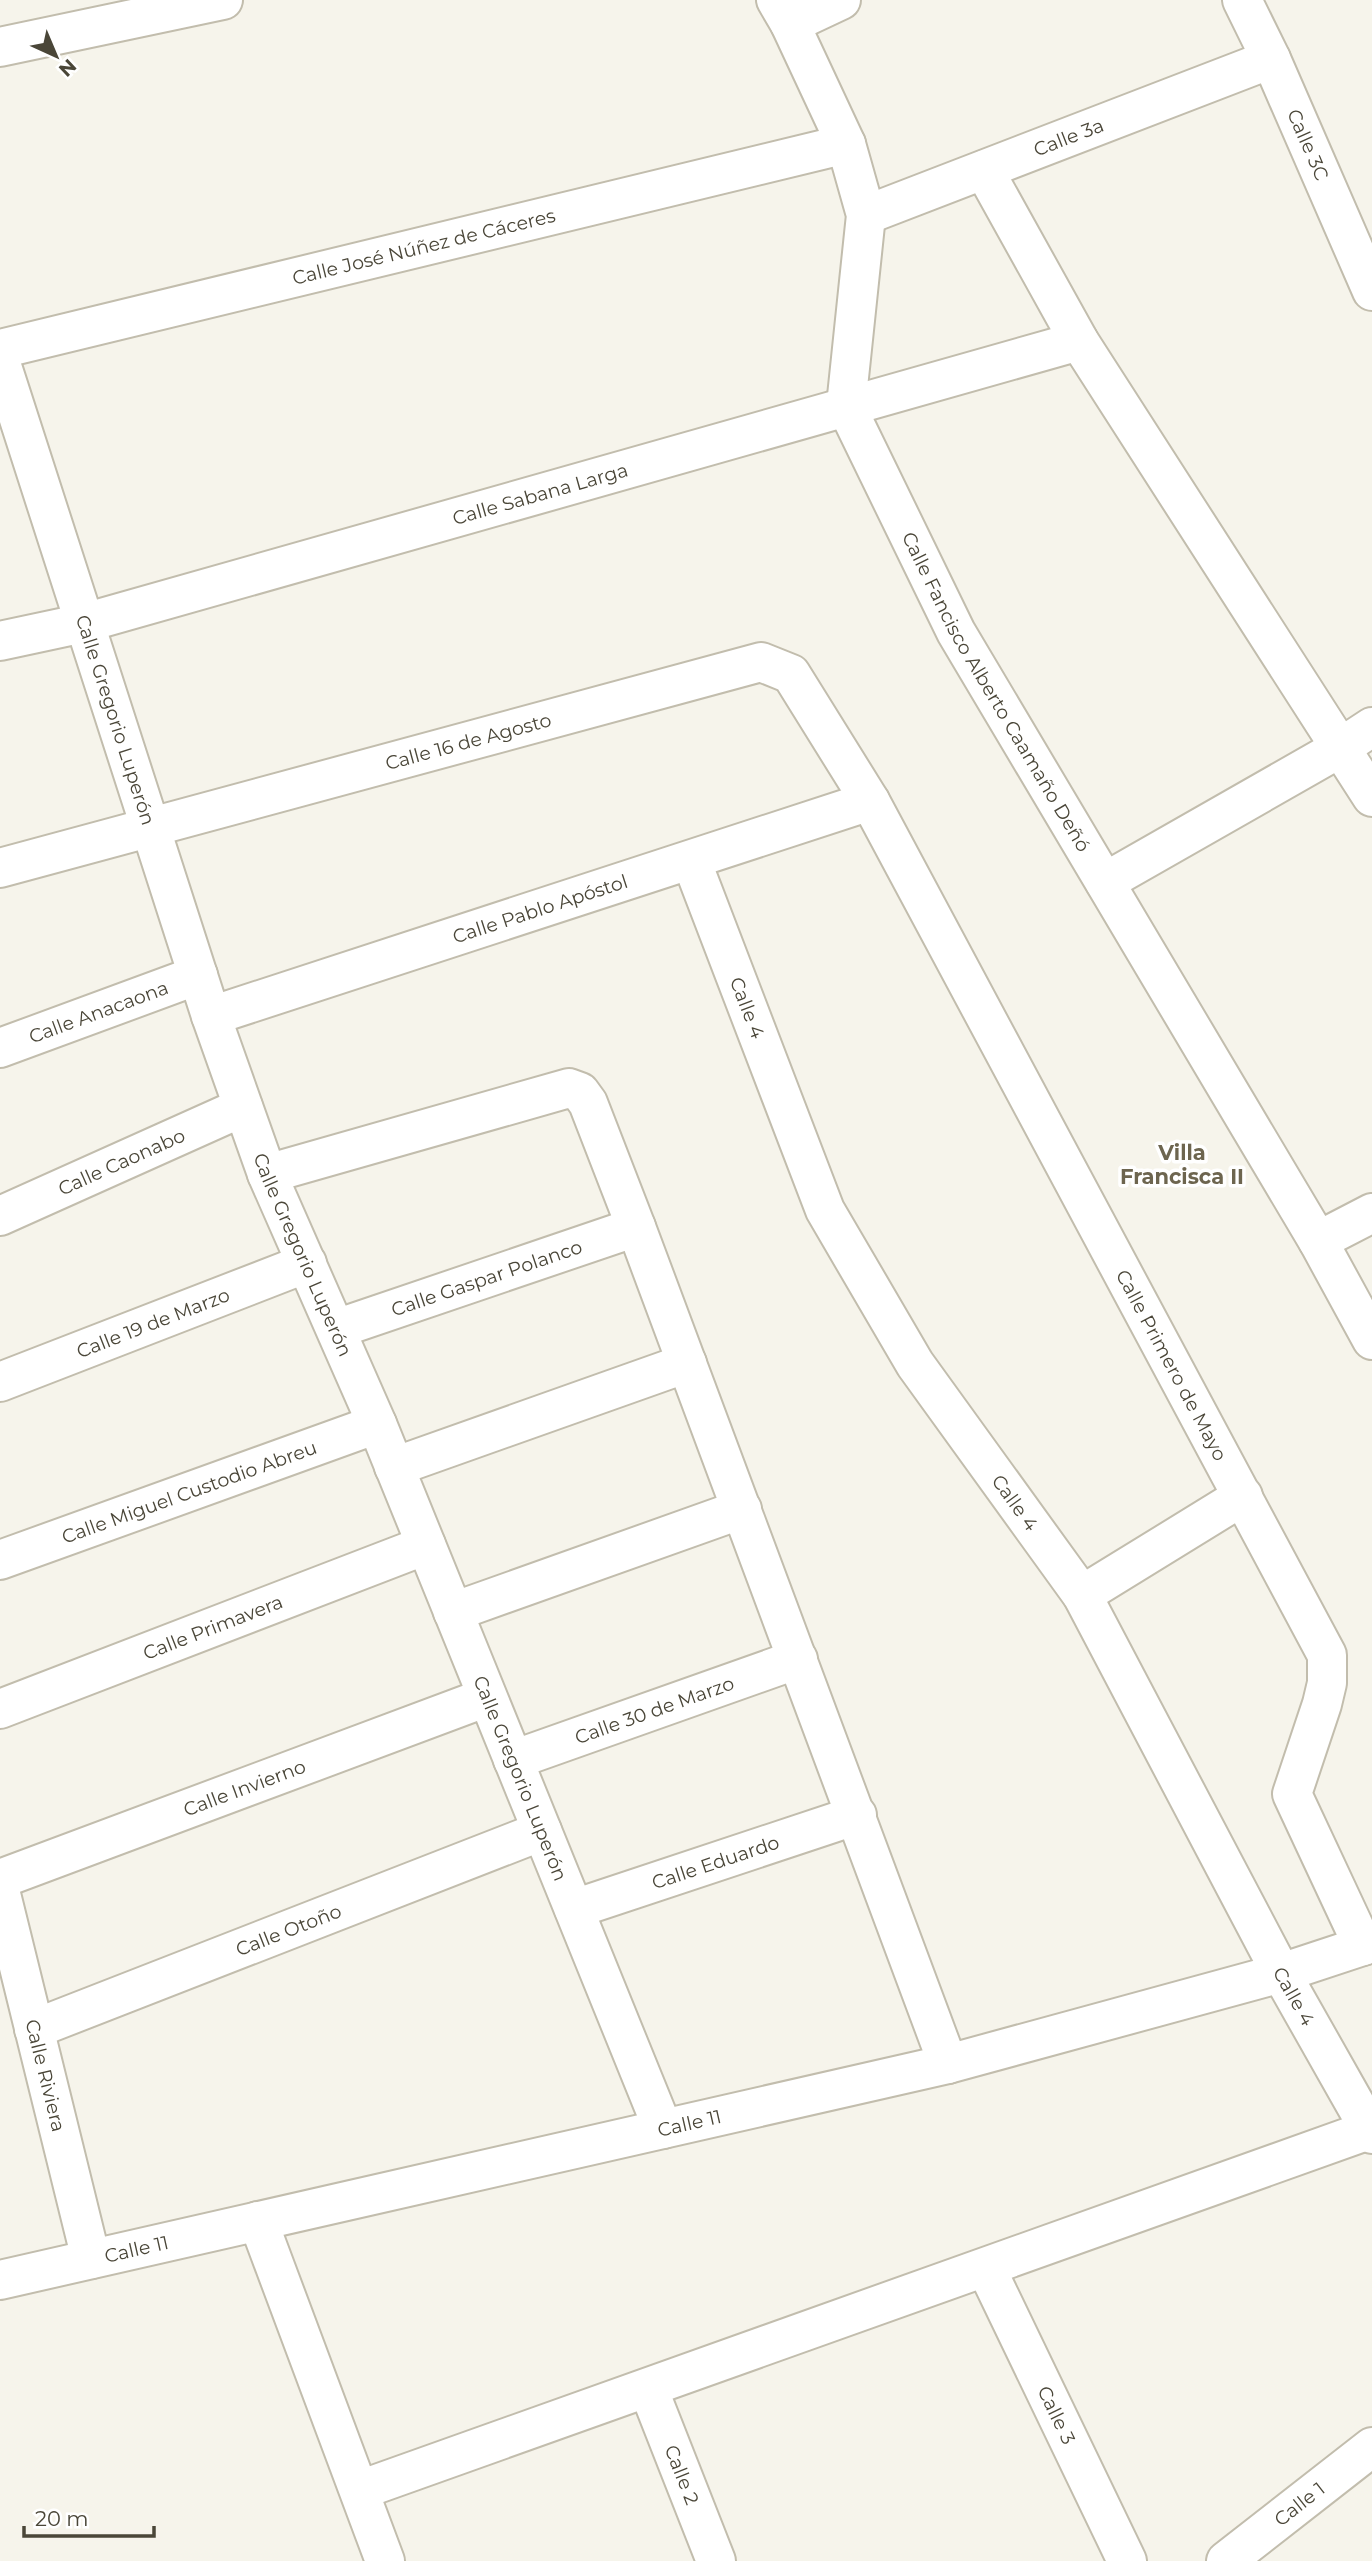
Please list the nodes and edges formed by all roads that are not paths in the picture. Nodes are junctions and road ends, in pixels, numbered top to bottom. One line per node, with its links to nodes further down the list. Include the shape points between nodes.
1 (223, 0): 5 (street)
2 (841, 0): 4 (street)
3 (1242, 0): 6 (street, Calle 3C)
4 (783, 12): 7 (street)
5 (0, 47)
6 (1271, 58): 8 (street, Calle 3a); 10 (street, Calle 3C)
7 (846, 144): 9 (street); 12 (street, Calle José Núñez de Cáceres)
8 (984, 170): 9 (street, Calle 3a); 11 (street)
9 (866, 215): 14 (street)
10 (1372, 291)
11 (1079, 341): 14 (street, Calle Sabana Larga); 18 (street)
12 (0, 349)
13 (0, 359): 15 (street, Calle Gregorio Luperón)
14 (846, 406): 15 (street, Calle Sabana Larga); 24 (street, Calle Fancisco Alberto Caamaño Deñó, via 956,632)
15 (84, 623): 16 (street, Calle Sabana Larga); 21 (street, Calle Gregorio Luperón)
16 (0, 641)
17 (1372, 727): 18 (street)
18 (1340, 748): 19 (street); 24 (street)
19 (1372, 797)
20 (870, 801): 21 (street, Calle 16 de Agosto, via 791,674 761,662); 22 (street, Calle Pablo Apóstol); 41 (street, Calle Primero de Mayo)
21 (151, 828): 23 (street, Calle 16 de Agosto); 25 (street, Calle Gregorio Luperón)
22 (691, 860): 26 (street, Calle Pablo Apóstol); 45 (street, Calle 4, via 825,1210 915,1364)
23 (0, 868)
24 (1105, 882): 33 (street, Calle Fancisco Alberto Caamaño Deñó)
25 (198, 975): 26 (street, Calle Gregorio Luperón); 27 (street, Calle Anacaona)
26 (211, 1016): 28 (street, Calle Gregorio Luperón)
27 (0, 1048)
28 (243, 1107): 29 (street, Calle Gregorio Luperón); 31 (street, Calle Caonabo)
29 (267, 1174): 32 (street, via 569,1088 580,1092 588,1103); 34 (street, Calle Gregorio Luperón)
30 (1372, 1213): 33 (street)
31 (0, 1216)
32 (636, 1227): 35 (street, Calle Gaspar Polanco); 37 (street)
33 (1318, 1241): 36 (street, Calle Fancisco Alberto Caamaño Deñó)
34 (307, 1263): 35 (street, Calle Gregorio Luperón); 38 (street, Calle 19 de Marzo)
35 (336, 1329): 39 (street, Calle Gregorio Luperón)
36 (1372, 1340)
37 (687, 1363): 40 (street); 42 (street)
38 (0, 1382)
39 (377, 1424): 40 (street, Calle Gregorio Luperón); 44 (street, Calle Miguel Custodio Abreu)
40 (394, 1467): 43 (street, Calle Gregorio Luperón)
41 (1243, 1496): 45 (street); 56 (street, Calle Primero de Mayo, via 1327,1655 1322,1704 1292,1794)
42 (742, 1509): 46 (street); 47 (street)
43 (426, 1545): 46 (street, Calle Gregorio Luperón); 49 (street, Calle Primavera)
44 (0, 1560)
45 (1082, 1595): 57 (street, Calle 4)
46 (453, 1612): 48 (street, Calle Gregorio Luperón)
47 (797, 1659): 50 (street, Calle 30 de Marzo); 51 (street)
48 (487, 1697): 50 (street, Calle Gregorio Luperón); 53 (street, Calle Invierno)
49 (0, 1709)
50 (513, 1760): 52 (street, Calle Gregorio Luperón)
51 (857, 1815): 55 (street, Calle Eduardo); 59 (street)
52 (542, 1831): 55 (street, Calle Gregorio Luperón); 58 (street, Calle Otoño)
53 (0, 1880)
54 (0, 1890): 58 (street, Calle Riviera)
55 (574, 1909): 60 (street, Calle Gregorio Luperón)
56 (1367, 1945): 57 (street, Calle 11)
57 (1281, 1973): 59 (street, Calle 11); 61 (street, Calle 4)
58 (34, 2029): 63 (street, Calle Riviera)
59 (948, 2064): 60 (street, Calle 11)
60 (663, 2129): 62 (street, Calle 11)
61 (1371, 2132): 64 (street)
62 (258, 2221): 63 (street, Calle 11); 68 (street)
63 (91, 2259): 65 (street, Calle 11)
64 (986, 2268): 66 (street); 71 (street, Calle 3)
65 (0, 2280)
66 (648, 2388): 68 (street); 70 (street, Calle 2)
67 (1372, 2447): 72 (street, Calle 1)
68 (360, 2490): 69 (street)
69 (385, 2561)
70 (716, 2561)
71 (1127, 2561)
72 (1226, 2561)

